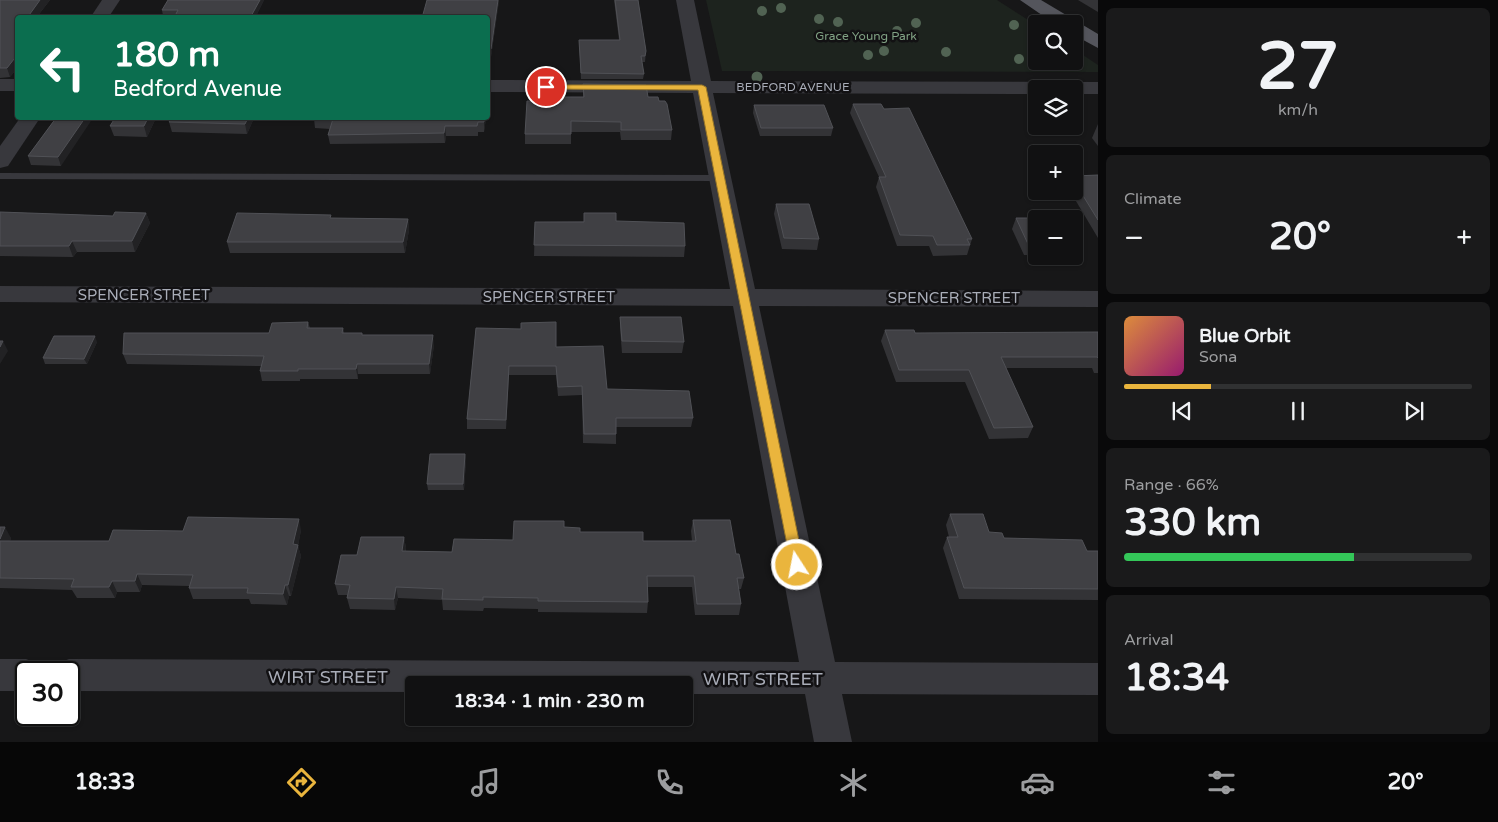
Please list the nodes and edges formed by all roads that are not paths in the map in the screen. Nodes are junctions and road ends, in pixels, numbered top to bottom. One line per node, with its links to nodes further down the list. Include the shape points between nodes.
1 (111, 0): 4 (street)
2 (685, 0): 11 (street)
3 (1029, 0): 5 (main road)
4 (101, 15)
5 (1053, 15)
6 (1083, 33): 7 (main road)
7 (1098, 42)
8 (0, 85): 9 (street)
9 (15, 85)
10 (490, 86): 11 (street, BEDFORD AVENUE)
11 (702, 87): 12 (street, BEDFORD AVENUE); 16 (street)
12 (1098, 88)
13 (29, 120): 14 (street)
14 (0, 161)
15 (0, 176): 16 (lane)
16 (720, 178): 18 (street)
17 (0, 294): 18 (street, SPENCER STREET)
18 (743, 298): 19 (street, SPENCER STREET); 23 (street)
19 (1098, 299)
20 (0, 675): 21 (street)
21 (15, 675)
22 (80, 675): 23 (street, WIRT STREET)
23 (820, 679): 24 (street, WIRT STREET); 25 (street)
24 (1098, 679)
25 (833, 742)

